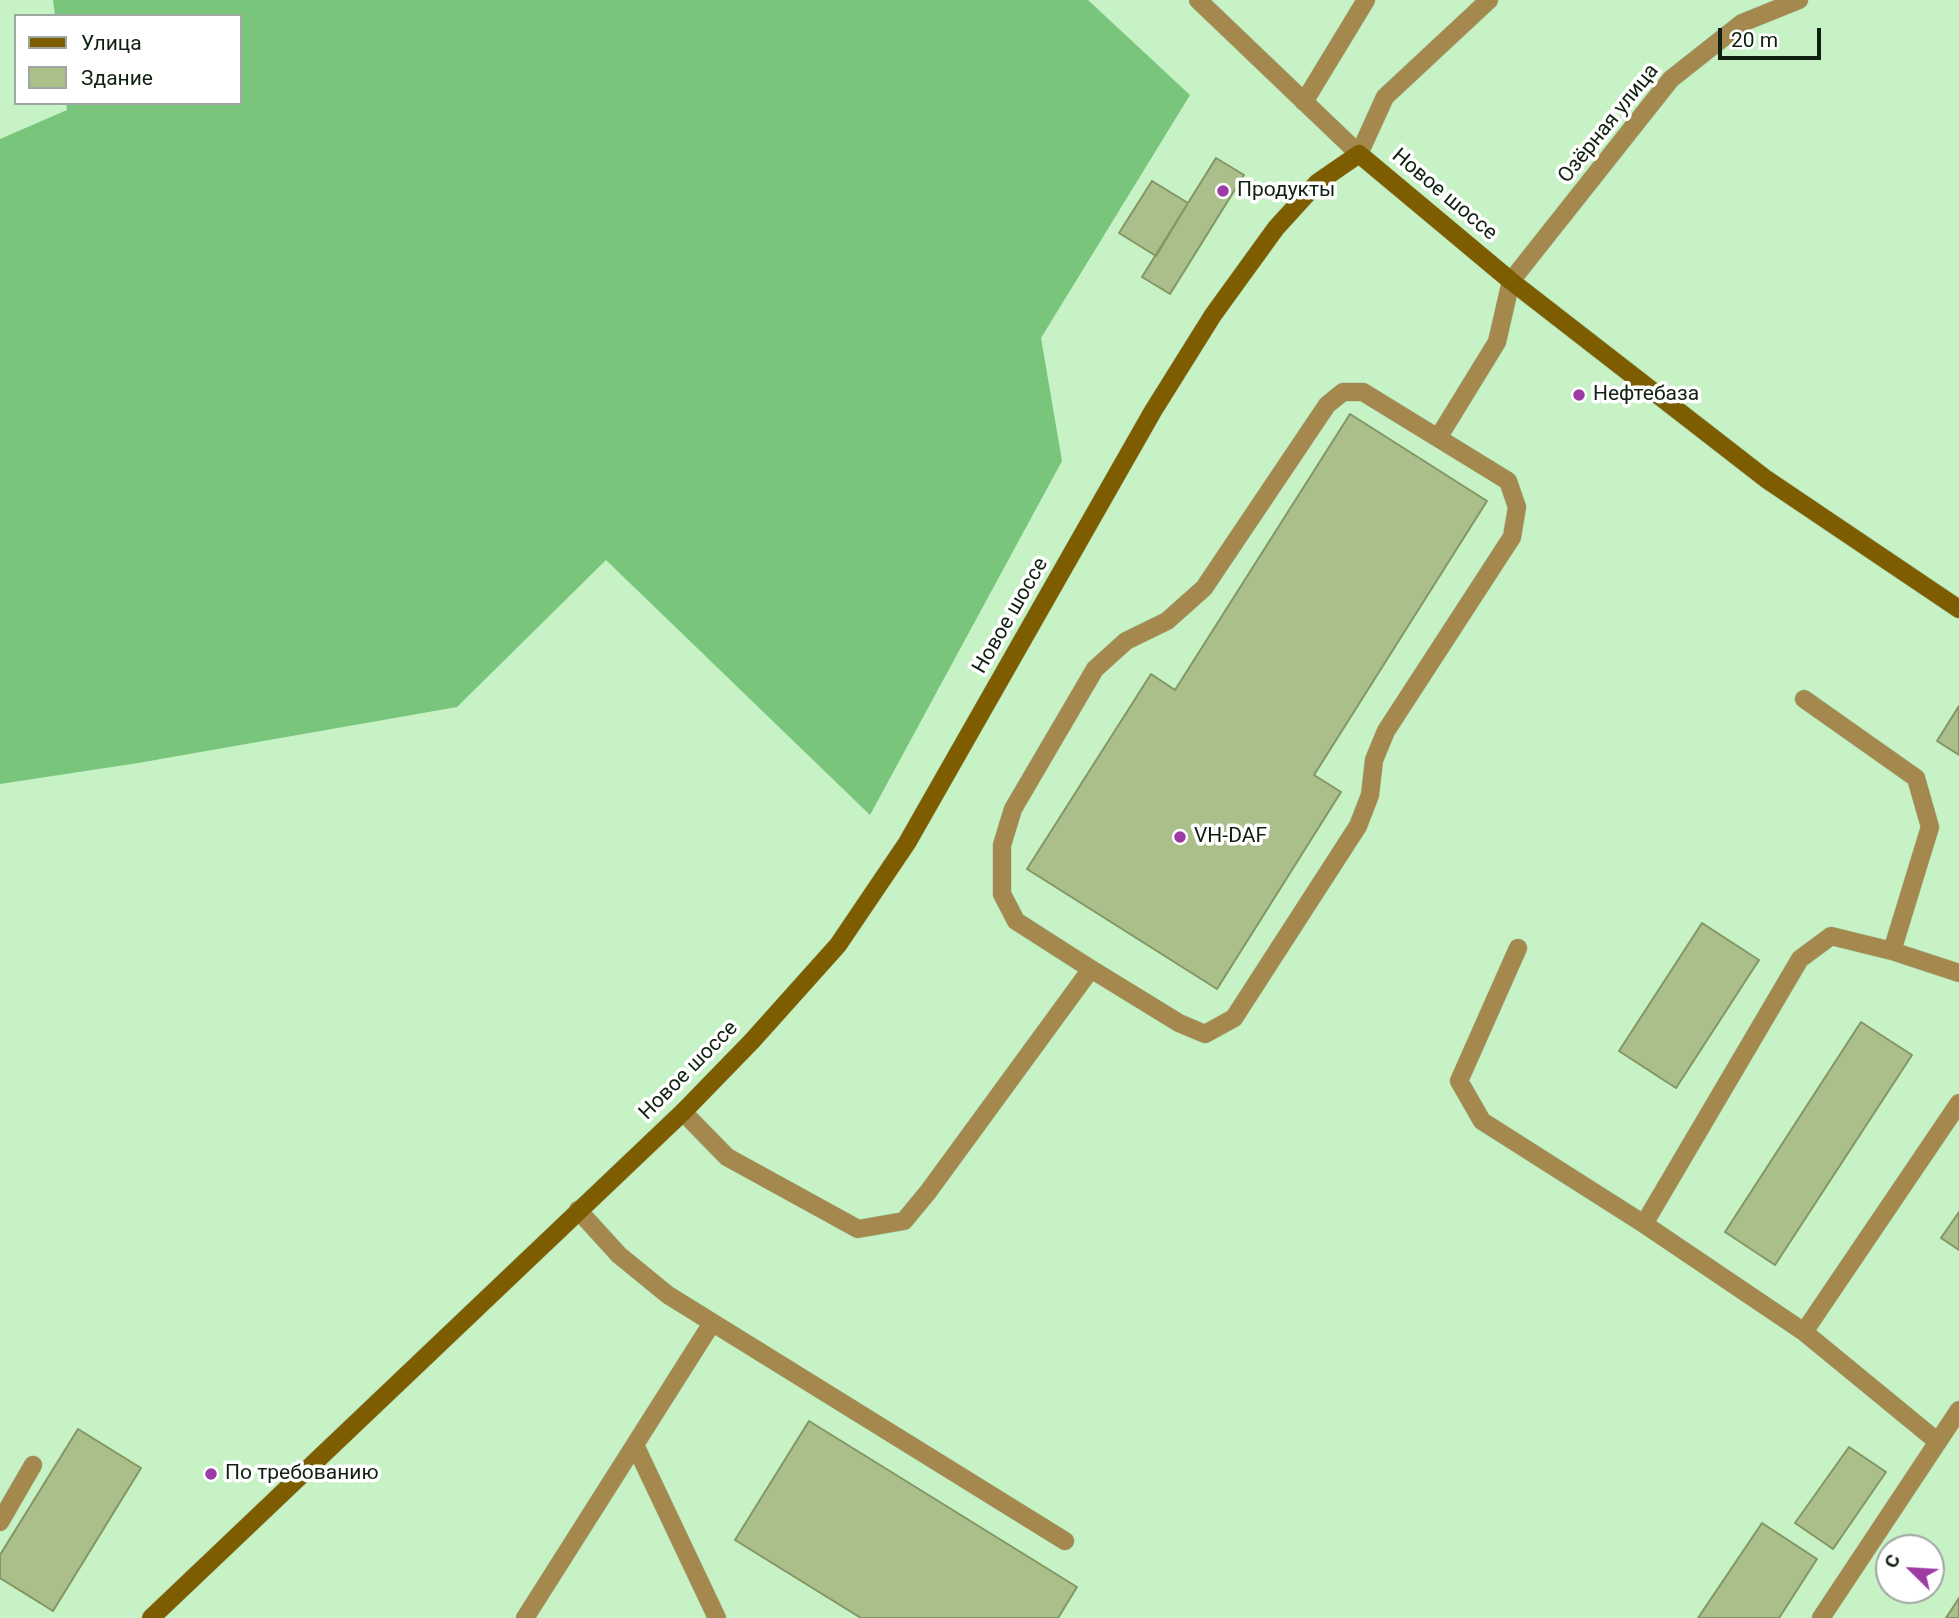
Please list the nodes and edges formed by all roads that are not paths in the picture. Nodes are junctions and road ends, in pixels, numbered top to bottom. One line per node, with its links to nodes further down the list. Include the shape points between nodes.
1 (1198, 0): 5 (street)
2 (1366, 0): 5 (street)
3 (1489, 0): 6 (street, via 1385,97)
4 (1799, 0): 7 (street, Озёрная улица, via 1742,23 1671,79)
5 (1304, 102): 6 (street)
6 (1359, 154): 7 (main road, Новое шоссе); 16 (main road, Новое шоссе, via 1317,183 1276,228 1213,315 1153,411 907,843 838,945)
7 (1511, 281): 8 (street, via 1497,342); 9 (main road, Новое шоссе, via 1766,479)
8 (1438, 438): 13 (street, via 1363,392 1343,392 1327,405 1204,588 1167,621 1126,641 1096,669 1013,808 1002,845 1002,894 1016,921); 13 (street, via 1508,481 1517,507 1512,537 1386,731 1358,826 1234,1018 1205,1034)
9 (1959, 609)
10 (1804, 699): 12 (street, via 1916,778 1930,827)
11 (1518, 947): 18 (street, via 1459,1081 1482,1121)
12 (1892, 951): 14 (street); 18 (street, via 1831,936 1800,959)
13 (1091, 969): 16 (street, via 904,1221 858,1229 727,1157)
14 (1959, 973)
15 (1959, 1103): 20 (street)
16 (682, 1112): 17 (main road, Новое шоссе)
17 (578, 1210): 19 (street, via 629,1263); 27 (main road, Новое шоссе)
18 (1644, 1224): 20 (street)
19 (712, 1323): 23 (street); 26 (street)
20 (1804, 1332): 22 (street)
21 (1959, 1410): 22 (street)
22 (1938, 1442): 30 (street)
23 (635, 1445): 28 (street); 29 (street)
24 (33, 1465): 25 (street)
25 (0, 1522)
26 (1065, 1541)
27 (151, 1618)
28 (525, 1618)
29 (717, 1618)
30 (1821, 1618)

